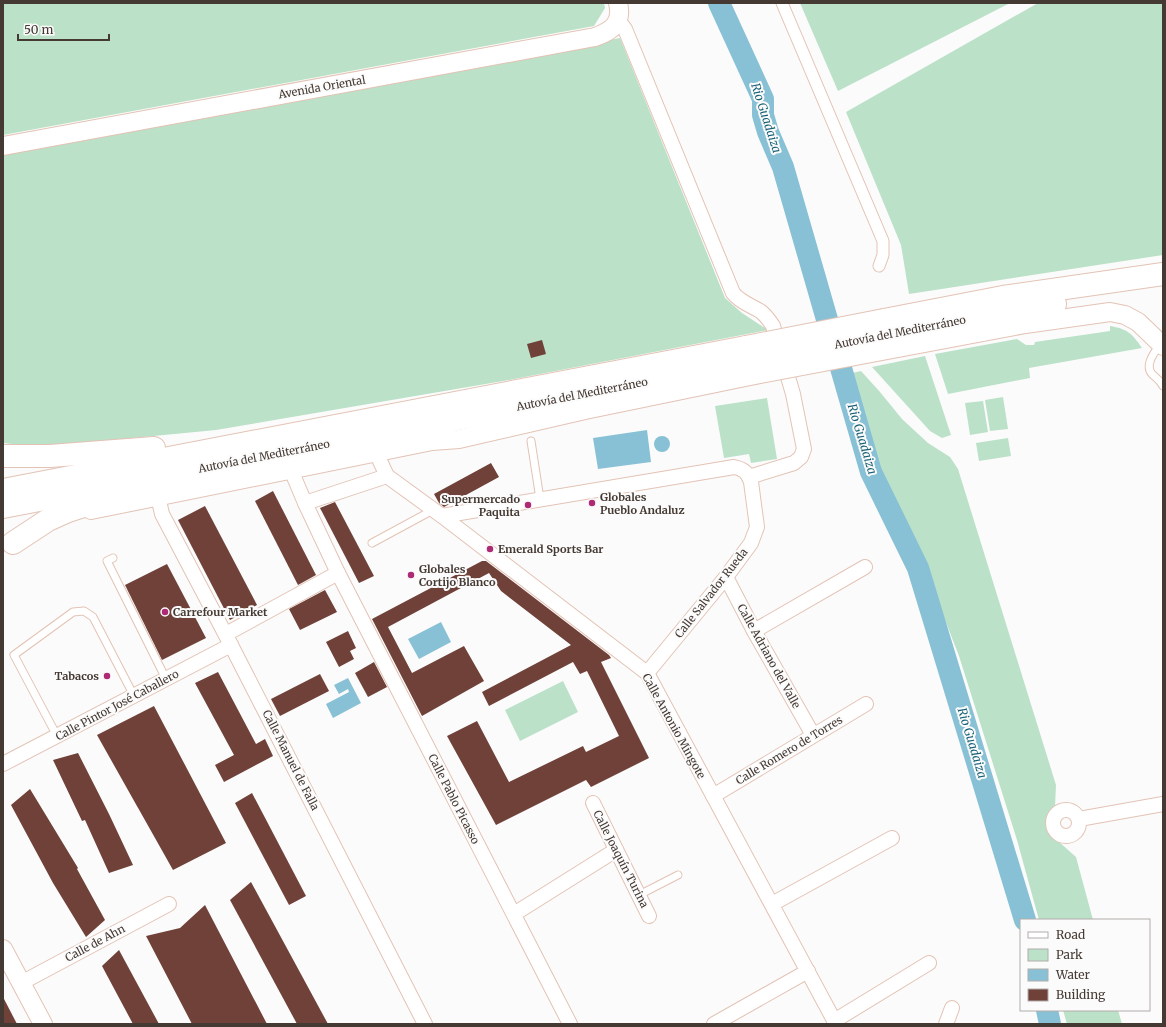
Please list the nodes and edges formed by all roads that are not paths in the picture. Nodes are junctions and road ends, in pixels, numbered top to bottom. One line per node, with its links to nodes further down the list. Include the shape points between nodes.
1 (782, 3): 4 (street, via 883,241 883,254)
2 (618, 12): 3 (street, Avenida Oriental, via 608,31 595,36); 20 (street, via 732,293 737,299 768,318 773,326 788,379 803,453 794,463)
3 (3, 146)
4 (879, 266)
5 (1163, 274): 8 (highway, Autovía del Mediterráneo)
6 (1163, 290): 9 (highway, Autovía del Mediterráneo)
7 (963, 297): 8 (lane)
8 (1003, 297): 9 (highway, Autovía del Mediterráneo)
9 (892, 328): 10 (street, via 1025,324 1110,312 1125,315 1138,322); 11 (highway, Autovía del Mediterráneo, bridge); 11 (street, bridge)
10 (1162, 345): 12 (lane, via 1151,358 1150,368 1151,373)
11 (751, 361): 13 (highway, Autovía del Mediterráneo); 15 (street, via 585,410 459,439 432,441); 18 (highway, Autovía del Mediterráneo)
12 (1163, 386)
13 (256, 441): 16 (highway, via 220,439 139,450 50,456); 21 (highway, Autovía del Mediterráneo)
14 (531, 441): 23 (lane)
15 (378, 452): 17 (street); 19 (street, Calle Antonio Mingote)
16 (3, 456)
17 (292, 469): 22 (street); 24 (street, Calle Pablo Picasso)
18 (193, 470): 25 (highway, Autovía del Mediterráneo); 27 (highway, via 159,486 68,511 48,520)
19 (388, 476): 24 (street); 26 (street, Calle Antonio Mingote)
20 (749, 477): 23 (street, via 744,470 734,467); 32 (street, Calle Salvador Rueda, via 757,527 751,543)
21 (3, 490)
22 (158, 496): 27 (street, via 99,507); 34 (street, Calle Manuel de Falla, via 162,514)
23 (540, 499): 26 (street)
24 (305, 503): 31 (street, Calle Pablo Picasso)
25 (3, 507)
26 (437, 513): 28 (lane); 35 (street, Calle Antonio Mingote)
27 (13, 543)
28 (372, 543)
29 (113, 558): 36 (lane, via 107,561)
30 (865, 567): 33 (street)
31 (338, 573): 34 (street, Calle Pintor José Caballero); 52 (street, Calle Pablo Picasso)
32 (726, 577): 33 (street, Calle Adriano del Valle); 35 (street, Calle Salvador Rueda)
33 (754, 631): 39 (street, Calle Adriano del Valle)
34 (228, 639): 36 (street, Calle Pintor José Caballero); 61 (street, Calle Manuel de Falla)
35 (647, 673): 42 (street, Calle Antonio Mingote)
36 (166, 679): 37 (street, Calle Pintor José Caballero)
37 (134, 696): 40 (street, Calle Pintor José Caballero); 40 (lane, via 93,617 84,611 73,612 14,655)
38 (866, 704): 39 (street, Calle Romero de Torres)
39 (813, 735): 42 (street, Calle Romero de Torres)
40 (58, 736): 41 (street, Calle Pintor José Caballero)
41 (3, 764)
42 (713, 796): 51 (street, Calle Antonio Mingote)
43 (593, 803): 47 (street, Calle Joaquín Turina)
44 (1163, 804): 45 (street)
45 (1079, 819)
46 (892, 838): 51 (street)
47 (616, 850): 49 (street, Calle Joaquín Turina); 52 (street)
48 (678, 874): 49 (lane)
49 (639, 895): 53 (street, Calle Joaquín Turina)
50 (169, 904): 57 (street, Calle de Ahn)
51 (772, 904): 56 (street, Calle Antonio Mingote)
52 (514, 914): 62 (street, Calle Pablo Picasso)
53 (649, 916)
54 (3, 949): 57 (street)
55 (930, 963): 59 (street)
56 (808, 971): 59 (street, Calle Antonio Mingote); 63 (street)
57 (21, 982): 60 (street)
58 (952, 1008): 64 (street)
59 (835, 1022)
60 (43, 1024)
61 (425, 1024)
62 (570, 1024)
63 (714, 1024)
64 (946, 1024)

